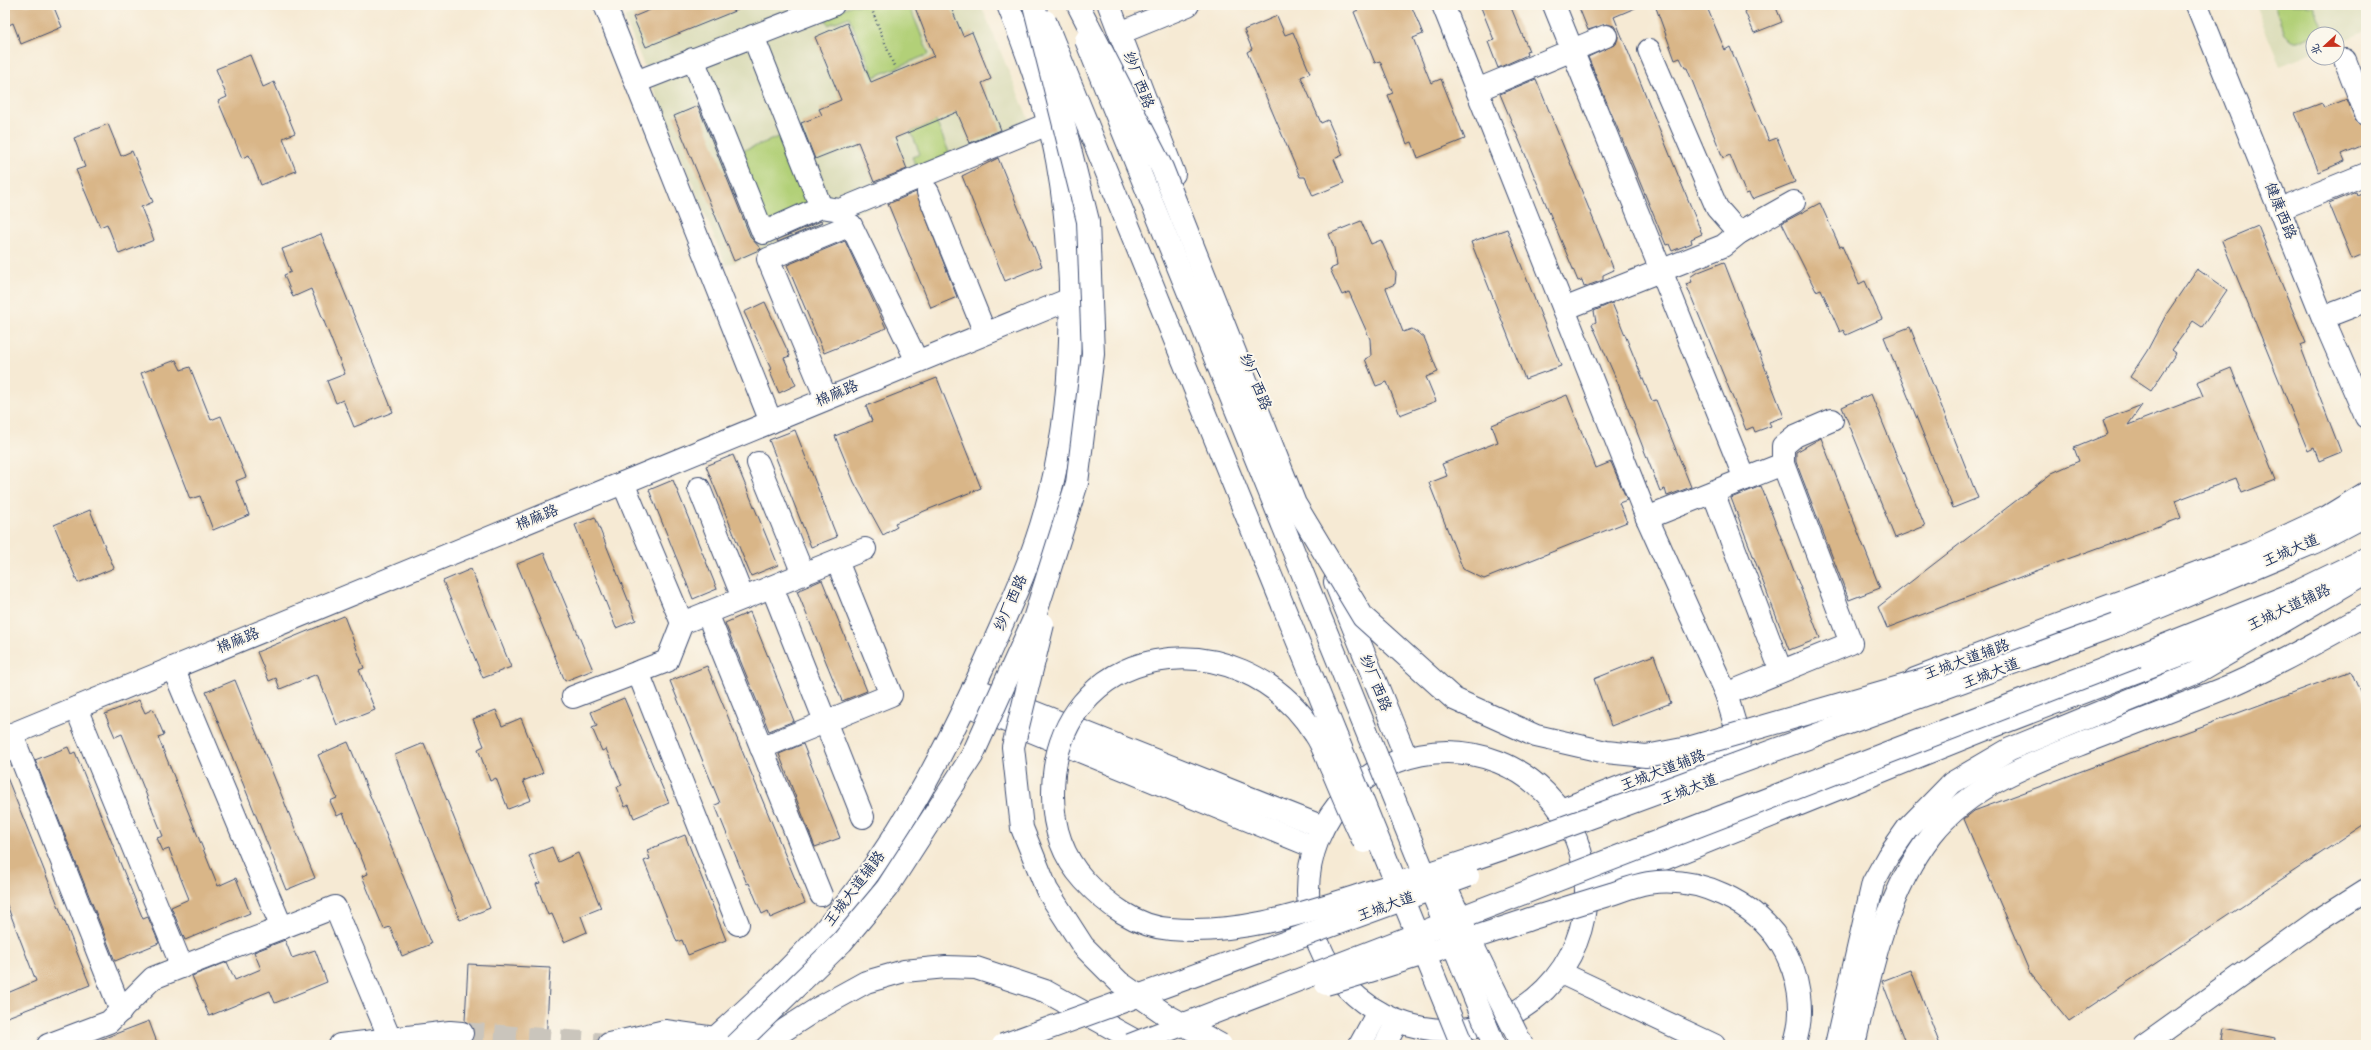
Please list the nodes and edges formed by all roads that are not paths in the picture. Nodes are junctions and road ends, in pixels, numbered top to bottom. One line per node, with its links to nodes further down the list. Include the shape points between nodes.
1 (605, 5): 21 (main road)
2 (833, 5): 15 (main road)
3 (1008, 5): 24 (main road, 纱厂西路, via 1021,37)
4 (1034, 5): 47 (main road, bridge, via 1088,221 1094,354)
5 (1039, 5): 107 (main road, bridge)
6 (1072, 5): 58 (main road, bridge)
7 (1078, 5): 64 (main road, bridge, via 1162,168 1295,504 1363,617 1454,698 1536,736 1606,752 1646,756 1688,748)
8 (1109, 5): 14 (main road, 纱厂西路)
9 (1188, 5): 14 (main road)
10 (1443, 5): 22 (main road)
11 (1554, 5): 17 (main road)
12 (2196, 5): 40 (main road, 健康西路)
13 (2212, 5): 28 (main road, 健康西路)
14 (1120, 33): 76 (main road, 纱厂西路, via 1202,248)
15 (753, 36): 19 (main road); 29 (main road)
16 (1606, 36): 17 (main road)
17 (1572, 50): 22 (main road); 31 (main road)
18 (1649, 50): 30 (main road, via 1717,208)
19 (693, 59): 21 (main road); 29 (main road, via 764,233)
20 (2345, 60): 23 (main road)
21 (636, 82): 42 (main road)
22 (1477, 90): 34 (main road)
23 (2366, 114)
24 (1048, 124): 29 (main road, via 840,210); 32 (main road, 纱厂西路, via 1063,211)
25 (2366, 174): 28 (main road)
26 (928, 192): 36 (main road)
27 (1794, 202): 30 (main road)
28 (2292, 204): 35 (main road, 健康西路)
29 (821, 207)
30 (1739, 233): 31 (main road, via 1723,246)
31 (1661, 270): 34 (main road); 45 (main road)
32 (1070, 299): 36 (main road, 棉麻路); 69 (main road, 纱厂西路, via 1067,374 1056,468 1045,513 1028,563)
33 (2366, 301): 35 (main road)
34 (1564, 309): 52 (main road)
35 (2335, 313): 38 (main road, 健康西路)
36 (985, 334): 37 (main road, 棉麻路)
37 (917, 361): 39 (main road, 棉麻路); 39 (main road, via 851,224 768,259)
38 (2366, 383)
39 (826, 398): 42 (main road, 棉麻路)
40 (2366, 417)
41 (1832, 420): 44 (main road, via 1795,436 1783,446)
42 (771, 422): 46 (main road, 棉麻路)
43 (758, 463): 57 (main road)
44 (1783, 464): 45 (main road); 66 (main road, via 1851,643)
45 (1745, 479): 49 (main road)
46 (623, 483): 63 (main road); 65 (main road, 棉麻路)
47 (1077, 483): 98 (main road, bridge, via 1034,619 968,762 887,888 842,942); 103 (main road, bridge, via 1013,747 1022,828 1047,890 1083,946 1119,982 1168,1016)
48 (699, 488): 60 (main road)
49 (1713, 492): 52 (main road); 66 (main road)
50 (2366, 493): 74 (main road, 王城大道辅路, via 2327,517 2250,553 1954,666)
51 (2366, 515): 64 (main road, 王城大道, via 2315,542)
52 (1647, 518): 68 (main road)
53 (865, 549): 55 (main road)
54 (2366, 558): 88 (main road, bridge, via 2295,593 2145,653)
55 (837, 561): 57 (main road); 72 (main road, via 891,695)
56 (2366, 572): 80 (main road, via 2193,674 2010,749 1952,783 1907,829); 81 (main road, 王城大道辅路, via 2240,632 1981,731)
57 (803, 574): 59 (main road)
58 (1306, 581): 108 (main road, bridge); 109 (main road, bridge, via 1472,944)
59 (772, 587): 60 (main road); 72 (main road)
60 (743, 598): 61 (main road)
61 (707, 613): 63 (main road); 75 (main road)
62 (2366, 615): 114 (main road, via 2233,684 2047,758 1999,779 1963,802 1932,835 1890,909)
63 (682, 623): 67 (main road, via 667,661)
64 (2116, 625): 100 (main road, 王城大道, bridge, via 1415,896); 106 (main road, bridge, via 1472,861 1276,922 1194,931 1163,929 1124,914 1100,897 1076,871 1060,840 1053,804 1053,776 1065,733 1076,713 1092,693 1108,679 1130,669 1157,660 1180,657 1219,661 1263,681 1293,706 1316,735 1364,842)
65 (173, 668): 71 (main road, 棉麻路); 85 (main road)
66 (1781, 671): 68 (main road)
67 (638, 672): 70 (main road); 84 (main road)
68 (1726, 694): 74 (main road)
69 (969, 696): 79 (main road); 94 (main road, 王城大道辅路, via 929,778 850,900 808,950)
70 (573, 697)
71 (76, 708): 73 (main road, 棉麻路); 86 (main road)
72 (826, 722): 75 (main road); 78 (main road)
73 (8, 736): 89 (main road)
74 (1740, 741): 77 (main road, 王城大道辅路)
75 (761, 748): 83 (main road)
76 (1406, 757): 77 (main road, via 1449,751 1492,758 1530,779); 79 (main road, via 1372,773 1344,796)
77 (1561, 810): 81 (main road, via 1580,848)
78 (863, 817)
79 (1319, 837): 90 (main road, via 1308,894 1317,941 1341,982)
80 (1873, 883): 112 (main road, via 1846,959); 113 (main road)
81 (1587, 890): 87 (main road, via 1580,933)
82 (2366, 890): 115 (main road, via 2317,921)
83 (821, 895)
84 (738, 924)
85 (282, 928): 86 (main road); 93 (main road, via 335,907)
86 (182, 967): 89 (main road, via 153,978)
87 (1561, 973): 91 (main road, via 1536,1000 1498,1021 1469,1029 1433,1030); 110 (main road)
88 (1237, 1005): 101 (main road, bridge); 111 (main road, bridge, via 1398,964 1558,910 1649,883 1678,883 1708,888 1740,903 1758,916 1778,939 1791,960 1797,977 1800,1002 1799,1033)
89 (121, 1010): 96 (main road, via 109,1022)
90 (1378, 1012): 91 (main road); 104 (main road)
91 (1397, 1022): 105 (main road)
92 (462, 1033): 93 (main road)
93 (390, 1039): 97 (main road)
94 (711, 1041): 95 (main road, via 666,1030)
95 (609, 1044)
96 (48, 1045)
97 (340, 1045)
98 (736, 1045)
99 (761, 1045): 102 (main road, bridge, via 817,1009 866,982 904,971 946,967 976,968 1045,991)
100 (1003, 1045)
101 (1130, 1045)
102 (1143, 1045)
103 (1221, 1045)
104 (1360, 1045)
105 (1385, 1045)
106 (1457, 1045)
107 (1462, 1045)
108 (1494, 1045)
109 (1522, 1045)
110 (1714, 1045)
111 (1794, 1045)
112 (1824, 1045)
113 (1836, 1045)
114 (1854, 1045)
115 (2144, 1045)

